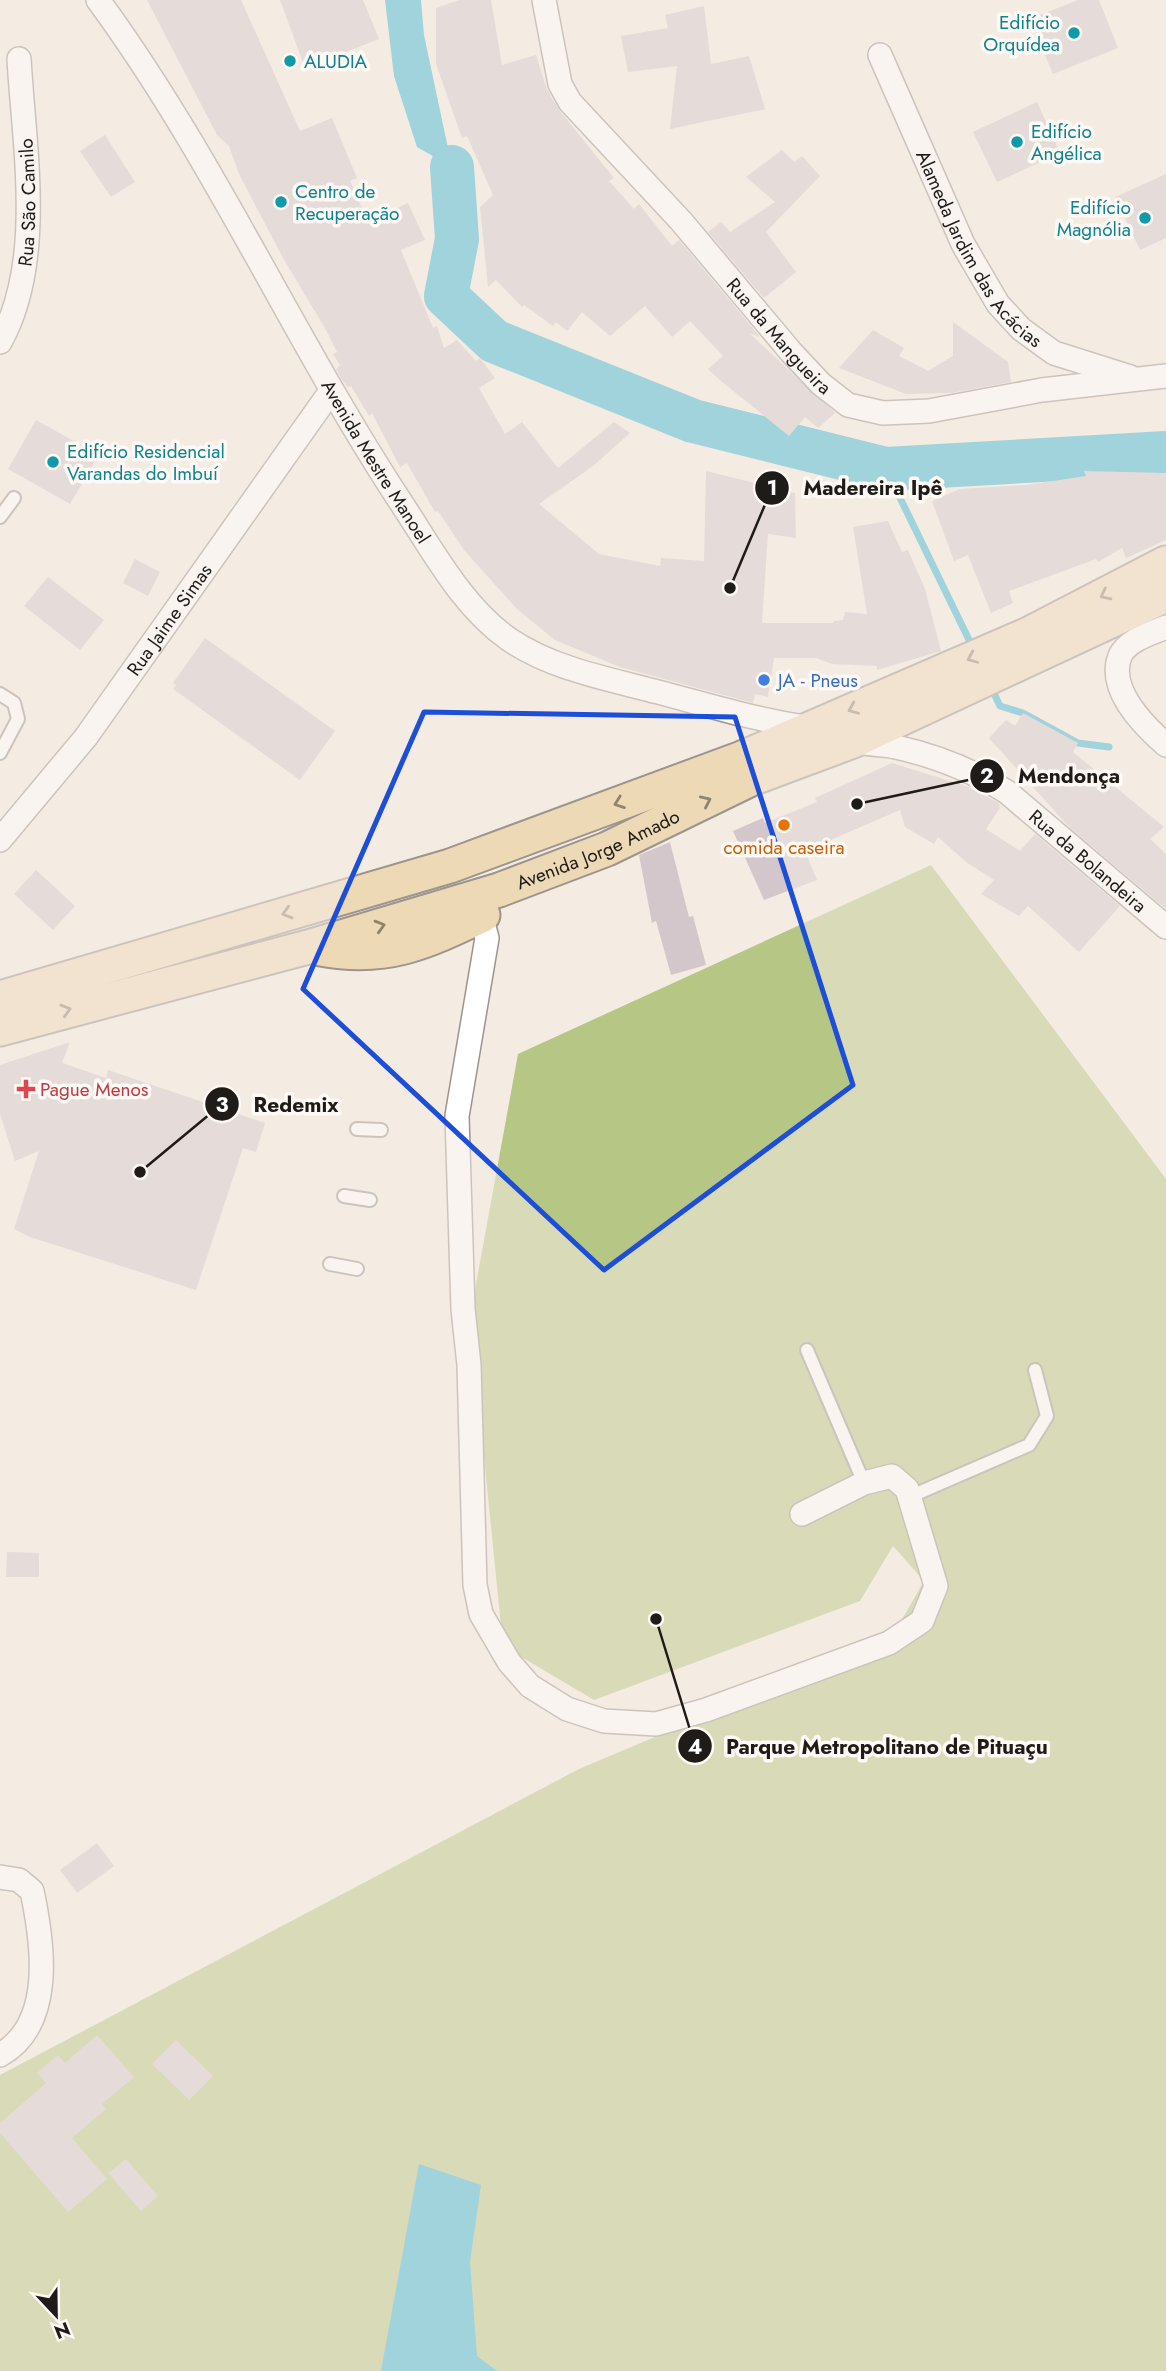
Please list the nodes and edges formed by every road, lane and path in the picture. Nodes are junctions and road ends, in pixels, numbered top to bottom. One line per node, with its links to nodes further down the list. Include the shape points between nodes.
1 (98, 0): 8 (street, Avenida Mestre Manoel, via 171,106)
2 (544, 0): 7 (street, Rua da Mangueira, via 560,84 570,102 699,241 791,352 848,405 883,412 929,411)
3 (880, 55): 7 (street, Alameda Jardim das Acácias, via 963,244 998,304 1021,329 1054,352)
4 (19, 59): 5 (street, Rua São Camilo, via 28,231 23,275 10,324)
5 (0, 342)
6 (1166, 376): 7 (street, Rua da Mangueira)
7 (1136, 379)
8 (331, 391): 17 (street, Avenida Mestre Manoel, via 469,601 512,641 550,660 602,677 757,720); 22 (street, Rua Jaime Simas, via 86,737)
9 (14, 498): 10 (lane)
10 (0, 517)
11 (1166, 563): 14 (main road, Avenida Jorge Amado, one-way to 14)
12 (1166, 595): 14 (main road, Avenida Jorge Amado)
13 (1166, 627): 19 (street, via 1130,644 1120,655 1118,673 1135,714)
14 (1036, 644): 16 (main road, Avenida Jorge Amado)
15 (0, 694): 20 (lane, via 14,703 18,719)
16 (924, 694): 17 (main road, Avenida Jorge Amado, one-way to 17); 18 (main road, Avenida Jorge Amado)
17 (811, 728): 21 (main road, Avenida Jorge Amado)
18 (853, 741): 21 (main road, Avenida Jorge Amado); 26 (street, Rua da Bolandeira, via 957,764 982,777 1007,792)
19 (1166, 745)
20 (0, 753)
21 (746, 769): 23 (main road, Avenida Jorge Amado, one-way to 23); 24 (main road, Avenida Jorge Amado, one-way to 21, via 607,849)
22 (0, 840)
23 (515, 842): 24 (main road); 28 (main road, Avenida Jorge Amado, one-way to 28, via 450,866)
24 (528, 879): 25 (main road, via 525,893); 27 (main road, Avenida Jorge Amado, one-way to 24)
25 (484, 927): 27 (main road, via 378,954); 39 (street, via 457,1116 475,1585 481,1614 494,1639 530,1686 566,1709 604,1721 656,1724 706,1710 889,1643 922,1621 936,1586)
26 (1166, 927)
27 (308, 947): 29 (main road, Avenida Jorge Amado, one-way to 27)
28 (0, 998)
29 (0, 1029)
30 (357, 1129): 31 (lane)
31 (381, 1130)
32 (344, 1196): 33 (lane)
33 (370, 1200)
34 (330, 1264): 35 (lane)
35 (357, 1269)
36 (807, 1350): 38 (lane)
37 (1035, 1370): 39 (lane, via 1047,1416 1028,1445)
38 (864, 1483): 39 (street, via 892,1476); 40 (street)
39 (909, 1497)
40 (802, 1514)
41 (0, 1877): 42 (street, via 19,1880 32,1891 41,1976 35,2018 23,2036)
42 (0, 2055)

